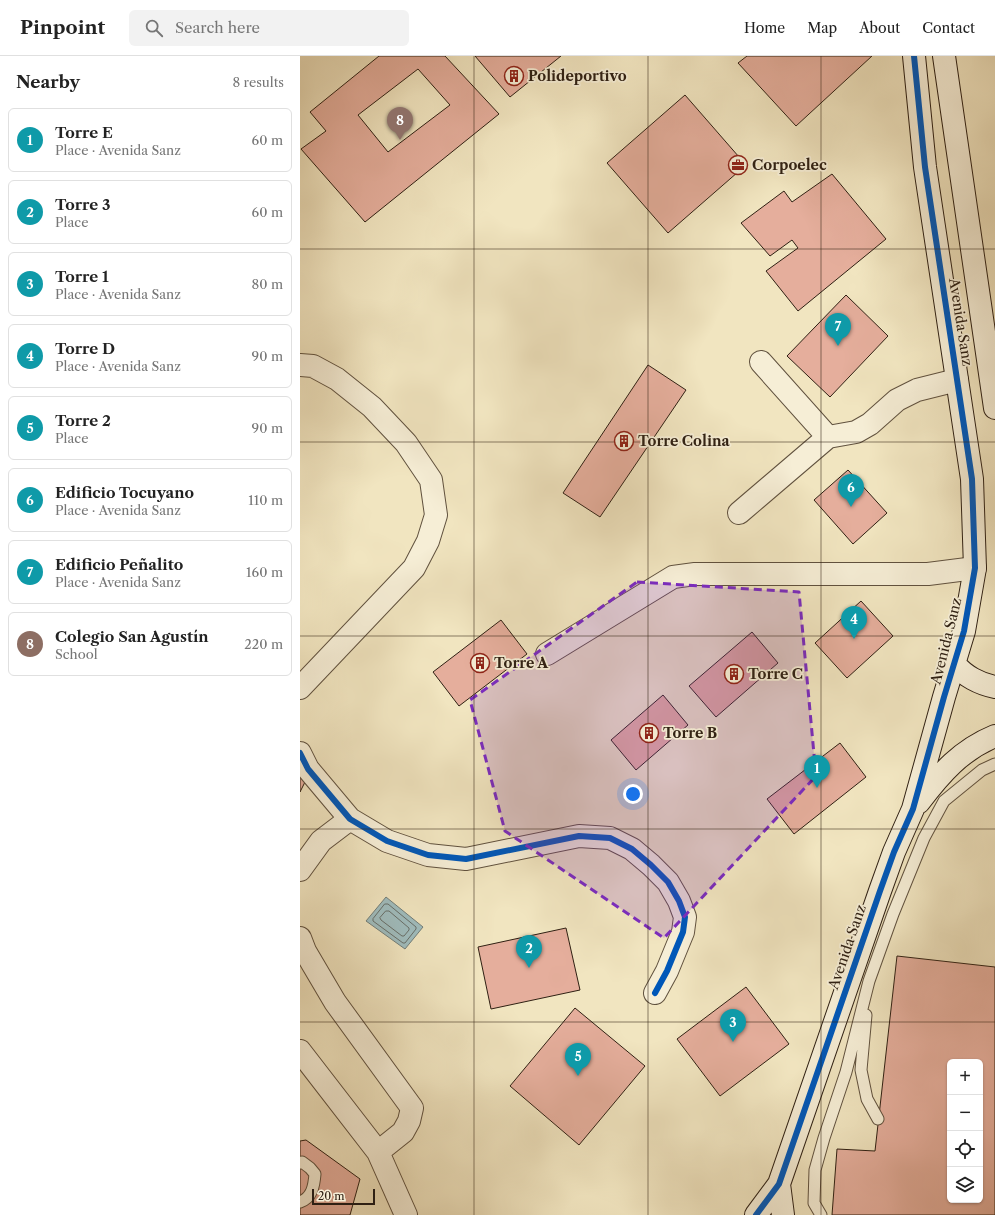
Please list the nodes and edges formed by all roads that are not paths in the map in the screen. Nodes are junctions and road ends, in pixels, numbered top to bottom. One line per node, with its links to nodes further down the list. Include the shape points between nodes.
1 (914, 56): 5 (street, Avenida Sanz, via 925,167)
2 (944, 56): 6 (street, Avenida Sanz)
3 (761, 362): 7 (street)
4 (300, 365): 13 (street, via 313,366 337,379 372,407 406,443 431,480 436,515 428,541 414,568)
5 (957, 380): 7 (street, via 917,390 898,400 870,424 856,432); 9 (street, Avenida Sanz, via 972,479)
6 (995, 408)
7 (828, 437): 8 (street)
8 (739, 513)
9 (975, 568): 10 (street, via 928,574 695,574 673,577); 11 (street, Avenida Sanz, via 964,631)
10 (547, 654)
11 (954, 664): 12 (street, via 970,678); 19 (street, Avenida Sanz)
12 (995, 687)
13 (300, 688)
14 (995, 736): 19 (street, via 981,742 951,764)
15 (300, 753): 20 (street, via 308,770)
16 (995, 764): 17 (lane)
17 (982, 770): 18 (lane); 24 (lane, via 944,801 924,838 893,914)
18 (995, 771)
19 (913, 809): 22 (street, Avenida Sanz)
20 (350, 819): 21 (street, via 321,841); 25 (street, via 387,841 428,855 466,859 579,836 610,838 632,849 668,882 685,917 683,932)
21 (300, 870)
22 (880, 891): 24 (lane); 30 (street, Avenida Sanz)
23 (300, 938): 28 (street, via 305,951 336,1002 412,1108 409,1121 402,1132)
24 (870, 981): 27 (lane, via 861,1070 867,1099); 35 (lane, via 846,1072 815,1170 814,1203)
25 (655, 993)
26 (300, 1051): 28 (street)
27 (878, 1119)
28 (378, 1152): 32 (street)
29 (300, 1162): 31 (lane, via 315,1174 311,1193)
30 (779, 1184): 33 (street); 34 (street)
31 (300, 1202)
32 (400, 1210)
33 (756, 1215)
34 (783, 1215)
35 (821, 1215)

